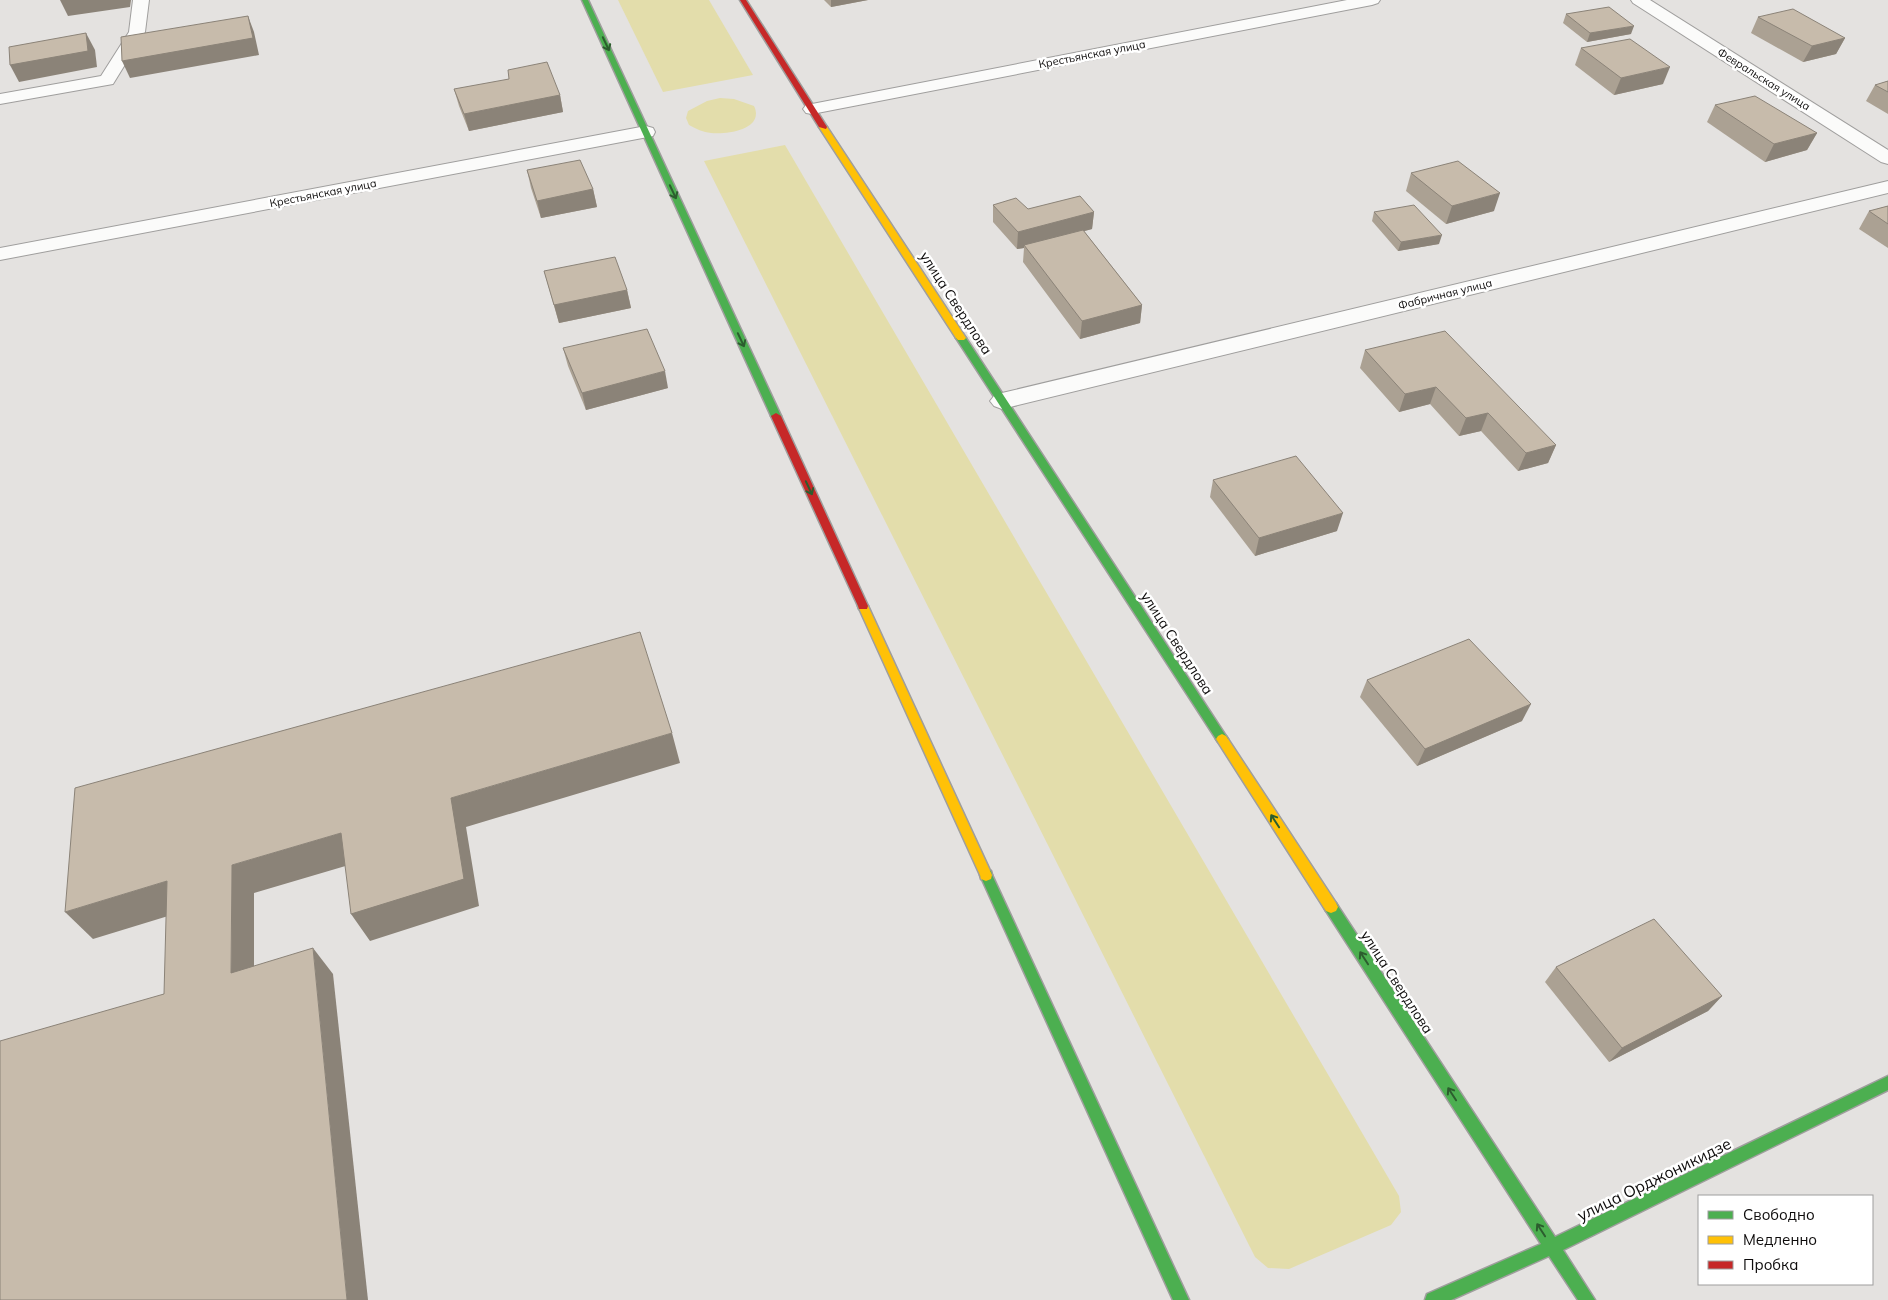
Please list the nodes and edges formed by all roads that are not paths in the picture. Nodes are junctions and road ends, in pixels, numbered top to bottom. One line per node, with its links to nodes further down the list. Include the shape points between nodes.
1 (140, 0): 6 (street, via 137,32 107,80)
2 (586, 0): 8 (main road, one-way to 8)
3 (743, 0): 7 (main road, улица Свердлова)
4 (1372, 0): 7 (street, Крестьянская улица)
5 (1639, 0): 9 (street, Февральская улица)
6 (0, 99)
7 (812, 108): 12 (main road, улица Свердлова)
8 (646, 132): 11 (street, Крестьянская улица); 15 (main road, one-way to 15)
9 (1888, 158)
10 (1888, 187): 12 (street, Фабричная улица)
11 (0, 254)
12 (1002, 401): 14 (main road, улица Свердлова, one-way to 12)
13 (1888, 1082): 14 (main road, улица Орджоникидзе)
14 (1552, 1246): 16 (main road, улица Орджоникидзе); 17 (main road, улица Свердлова)
15 (1181, 1300)
16 (1434, 1300)
17 (1587, 1300)

